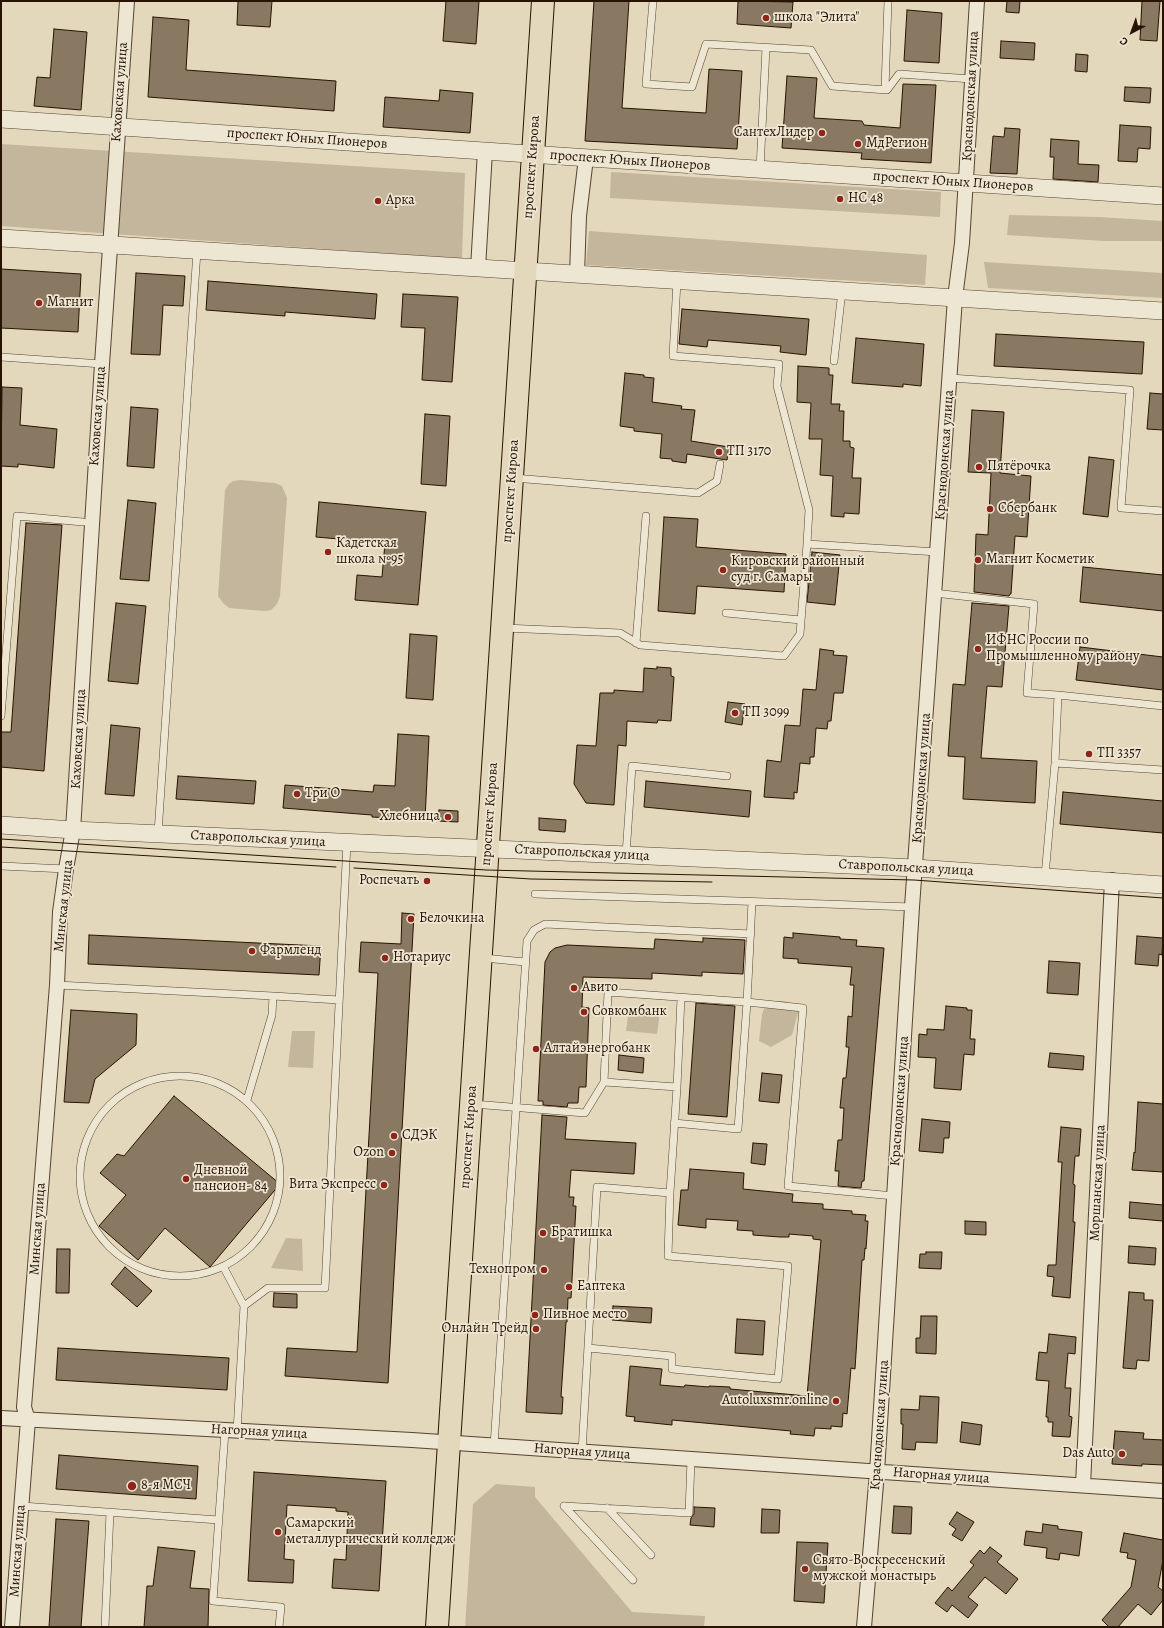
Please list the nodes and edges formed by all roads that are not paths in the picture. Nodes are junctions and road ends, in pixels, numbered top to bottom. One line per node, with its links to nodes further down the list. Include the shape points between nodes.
1 (127, 1): 10 (street, Каховская улица)
2 (543, 1): 12 (main road, проспект Кирова)
3 (653, 1): 6 (lane, via 646,84 692,86 706,44)
4 (888, 1): 8 (lane)
5 (977, 1): 7 (street, Краснодонская улица)
6 (766, 48): 8 (lane, via 811,50 832,86); 14 (lane)
7 (972, 79): 8 (lane, via 899,74 887,90); 15 (street, Краснодонская улица)
8 (884, 89)
9 (1, 119): 10 (street, проспект Юных Пионеров)
10 (117, 127): 11 (street, проспект Юных Пионеров); 18 (street, Каховская улица)
11 (485, 151): 12 (street, проспект Юных Пионеров); 20 (street)
12 (533, 154): 13 (street, проспект Юных Пионеров); 21 (main road, проспект Кирова)
13 (586, 158): 14 (street, проспект Юных Пионеров); 22 (street, via 579,216)
14 (760, 169): 15 (street, проспект Юных Пионеров)
15 (966, 183): 16 (street, проспект Юных Пионеров); 25 (street, Краснодонская улица)
16 (1163, 196)
17 (1, 238): 18 (street)
18 (110, 245): 19 (street); 29 (street, Каховская улица)
19 (197, 251): 20 (street); 51 (lane)
20 (478, 268): 21 (street)
21 (526, 271): 22 (street); 32 (main road, проспект Кирова)
22 (576, 275): 23 (street)
23 (677, 281): 24 (street); 36 (lane, via 673,356 779,364 777,386 809,510)
24 (842, 291): 25 (street); 28 (lane)
25 (956, 298): 26 (street); 30 (street, Краснодонская улица)
26 (1163, 312)
27 (1, 357): 29 (lane)
28 (834, 361)
29 (102, 364): 50 (street, Каховская улица)
30 (950, 378): 33 (lane, via 1130,390 1121,508); 37 (street, Краснодонская улица)
31 (720, 464): 32 (lane, via 717,481 698,493)
32 (512, 477): 41 (main road, проспект Кирова)
33 (1163, 511)
34 (646, 516): 42 (lane)
35 (83, 522): 45 (lane, via 17,516)
36 (808, 544): 37 (lane); 40 (lane)
37 (938, 552): 38 (street, Краснодонская улица)
38 (934, 593): 43 (lane, via 1034,604 1027,693); 56 (street, Краснодонская улица)
39 (726, 613): 40 (lane)
40 (801, 620): 42 (lane, via 800,634 784,656)
41 (502, 628): 42 (lane, via 620,633); 53 (main road, проспект Кирова)
42 (636, 643)
43 (1058, 694): 44 (lane); 46 (lane)
44 (1163, 706)
45 (1, 716)
46 (1055, 763): 47 (lane); 58 (lane)
47 (1163, 770)
48 (727, 776): 54 (lane, via 632,766)
49 (1, 825): 50 (street, Ставропольская улица)
50 (73, 830): 51 (street, Ставропольская улица); 57 (street, Минская улица)
51 (158, 834): 52 (street, Ставропольская улица)
52 (347, 842): 53 (street, Ставропольская улица); 70 (lane)
53 (488, 849): 54 (street, Ставропольская улица); 65 (main road, проспект Кирова)
54 (626, 855): 56 (street, Ставропольская улица)
55 (1, 866): 57 (lane)
56 (915, 868): 58 (street, Ставропольская улица); 63 (street, Краснодонская улица)
57 (66, 869): 67 (street, Минская улица, via 60,912)
58 (1045, 876): 59 (street, Ставропольская улица)
59 (1112, 880): 60 (street, Ставропольская улица); 91 (street, Моршанская улица)
60 (1163, 885)
61 (535, 894): 62 (lane)
62 (752, 902): 63 (lane); 64 (lane)
63 (912, 907): 79 (street, Краснодонская улица)
64 (750, 934): 66 (lane, via 544,924 534,930 527,941); 71 (lane)
65 (481, 958): 66 (lane); 75 (main road, проспект Кирова)
66 (525, 962): 76 (lane)
67 (57, 985): 68 (lane); 84 (street, Минская улица, via 24,1407)
68 (273, 996): 70 (lane); 74 (lane, via 272,1015)
69 (681, 998): 71 (lane); 72 (lane, via 608,992); 73 (lane)
70 (339, 1000): 81 (lane, via 325,1288 268,1288)
71 (747, 1002): 77 (lane, via 738,1129); 79 (lane, via 803,1008 788,1186)
72 (604, 1082): 73 (lane); 76 (lane, via 585,1113)
73 (677, 1088): 77 (lane)
74 (247, 1100): 80 (lane, via 266,1123 280,1160 280,1196 269,1225 249,1251); 80 (lane, via 209,1079 167,1076 145,1081 113,1100 88,1134 80,1167 82,1198 96,1232 131,1264 168,1276 199,1276)
75 (471, 1104): 76 (lane); 86 (main road, проспект Кирова)
76 (516, 1107): 87 (lane)
77 (674, 1123): 78 (lane)
78 (670, 1193): 82 (lane, via 597,1187); 82 (lane, via 668,1256 788,1266 778,1379 672,1369 672,1356)
79 (894, 1196): 90 (street, Краснодонская улица)
80 (224, 1268): 81 (lane)
81 (244, 1306): 85 (lane)
82 (588, 1348): 88 (lane)
83 (1, 1418): 84 (street, Нагорная улица)
84 (28, 1420): 85 (street, Нагорная улица); 93 (street, Минская улица)
85 (231, 1431): 86 (street, Нагорная улица); 96 (lane)
86 (449, 1444): 87 (street, Нагорная улица); 102 (main road, проспект Кирова)
87 (494, 1446): 88 (street, Нагорная улица)
88 (582, 1452): 89 (street, Нагорная улица)
89 (691, 1460): 90 (street, Нагорная улица); 94 (lane, via 689,1513)
90 (877, 1472): 91 (street, Нагорная улица); 103 (street, Краснодонская улица)
91 (1083, 1486): 92 (street, Нагорная улица)
92 (1163, 1491)
93 (22, 1506): 95 (lane); 99 (street, Минская улица)
94 (606, 1508): 97 (lane); 98 (lane, via 564,1506)
95 (110, 1512): 96 (lane); 100 (lane)
96 (219, 1520): 101 (lane, via 213,1601 281,1606)
97 (651, 1555)
98 (633, 1580)
99 (12, 1627)
100 (105, 1627)
101 (279, 1627)
102 (437, 1627)
103 (864, 1627)

